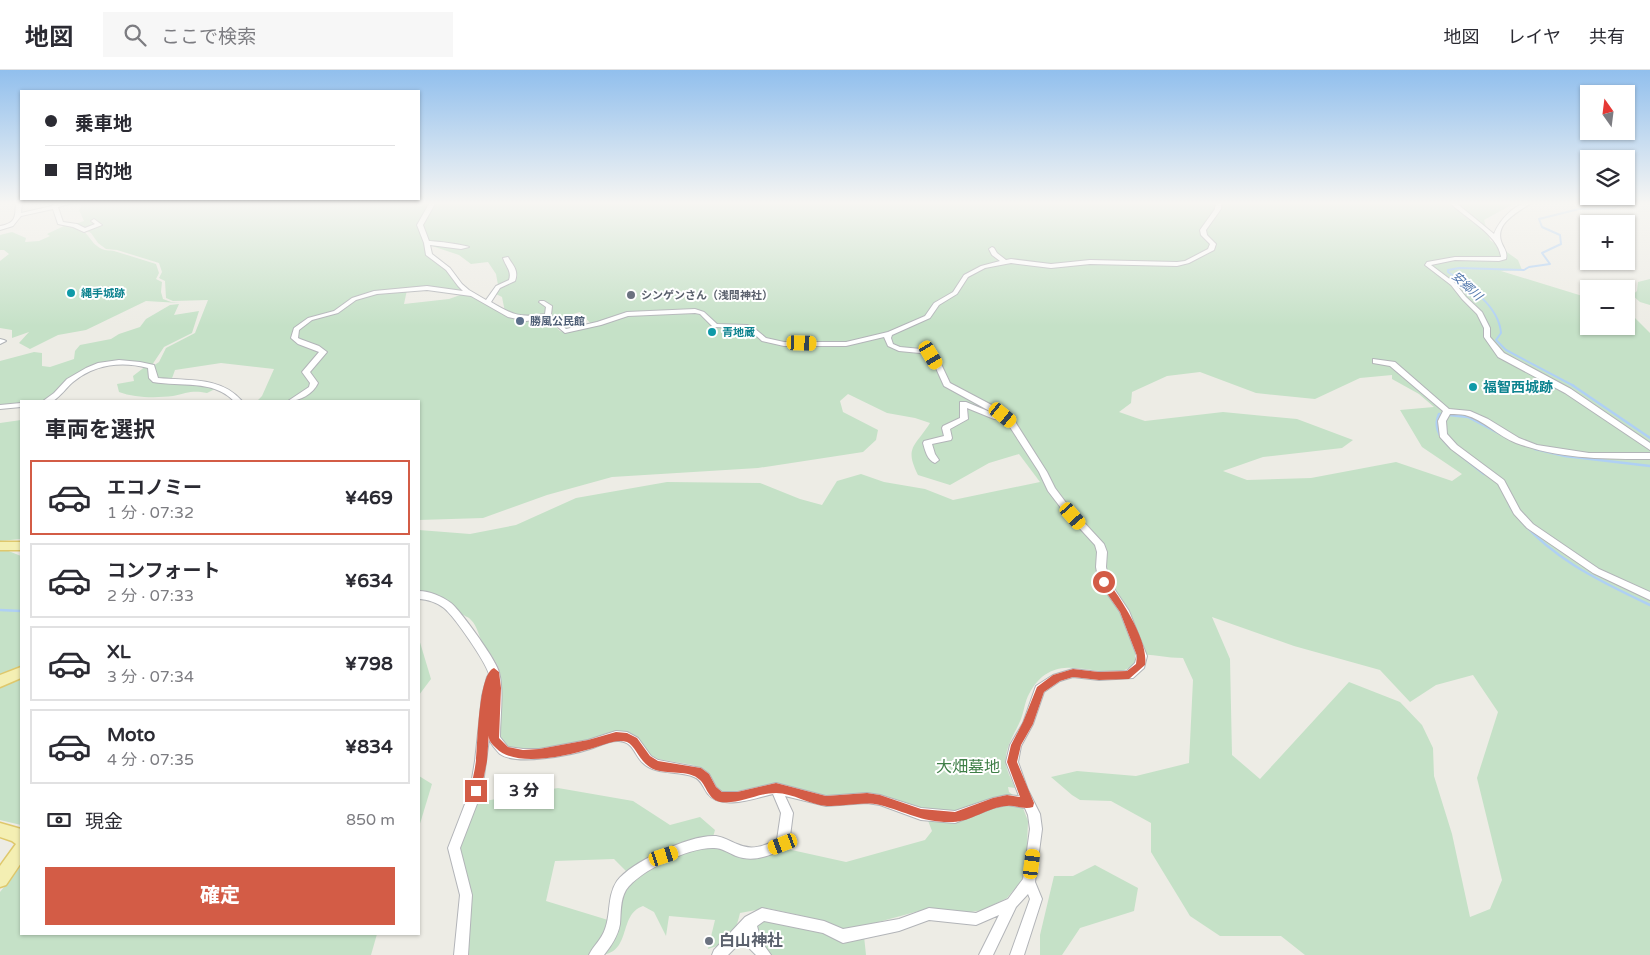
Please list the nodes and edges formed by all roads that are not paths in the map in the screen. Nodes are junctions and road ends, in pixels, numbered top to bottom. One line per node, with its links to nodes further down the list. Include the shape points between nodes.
1 (427, 243): 11 (street, via 430,257)
2 (439, 243): 5 (street, via 455,248)
3 (1212, 243): 8 (street, via 1211,250 1187,262 1169,264 1090,262 1051,266)
4 (1499, 243): 24 (street, via 1504,258 1462,257 1442,259 1428,265 1453,284 1480,313 1488,337 1501,355 1568,391)
5 (466, 247)
6 (992, 249): 8 (street)
7 (506, 258): 10 (street, via 514,275 512,281)
8 (1004, 262): 15 (street, via 972,272 962,280 955,293 936,304 928,317)
9 (489, 284): 10 (street)
10 (498, 287): 12 (street)
11 (473, 294): 12 (street); 19 (street, via 421,288 376,292 354,299 336,312 310,319 296,329 294,338 323,352 306,370 314,383 312,388)
12 (488, 302): 14 (street, via 519,318)
13 (542, 302): 14 (street, via 549,306)
14 (548, 316): 15 (street, via 565,331 627,314 695,311 713,325 745,326 764,340 784,344 846,344)
15 (890, 334): 23 (street, via 887,340 890,345 931,355 943,371 947,384)
16 (1376, 361): 22 (street, via 1392,364)
17 (49, 400): 18 (street, via 86,370 115,362 151,367 152,378 156,380 224,388)
18 (237, 400)
19 (294, 400)
20 (20, 405): 21 (street)
21 (0, 407)
22 (1446, 414): 25 (street, via 1467,413 1516,440 1543,448 1589,456); 30 (street, via 1442,429 1444,435 1460,452 1501,482 1517,512 1530,526 1596,571)
23 (1003, 415): 26 (street, via 998,417 963,404 964,419 946,428 948,438 927,443); 35 (street, via 1012,422 1051,489 1099,544 1104,582 1124,611 1142,656 1140,665 1129,675 1073,673 1057,678 1040,690 1012,762)
24 (1650, 447)
25 (1650, 456)
26 (934, 460)
27 (0, 546): 28 (main road)
28 (20, 546)
29 (420, 595): 32 (street, via 447,605)
30 (1650, 596)
31 (20, 672): 33 (main road)
32 (494, 672): 34 (street, via 494,739 505,751 539,754 616,736 627,737 634,741 646,760 656,765 697,772 720,797 737,797); 43 (street, via 487,696 476,791 454,848 466,895)
33 (0, 681)
34 (776, 788): 35 (street, via 826,801 880,800 921,814 955,818 1007,800); 44 (street, via 787,813 783,844 761,853 746,853 716,842 699,844 645,866 622,885 613,914 613,926)
35 (1029, 803): 40 (street, via 1036,829)
36 (0, 830): 37 (main road)
37 (20, 838)
38 (20, 851): 39 (main road)
39 (0, 879)
40 (1029, 882): 41 (street); 48 (street, via 1036,899)
41 (1012, 903): 42 (street, via 976,919 930,914 884,929 843,936 824,927 762,914); 47 (street)
42 (750, 922): 45 (street); 46 (street, via 755,944)
43 (461, 955)
44 (596, 955)
45 (718, 955)
46 (764, 955)
47 (986, 955)
48 (1017, 955)

